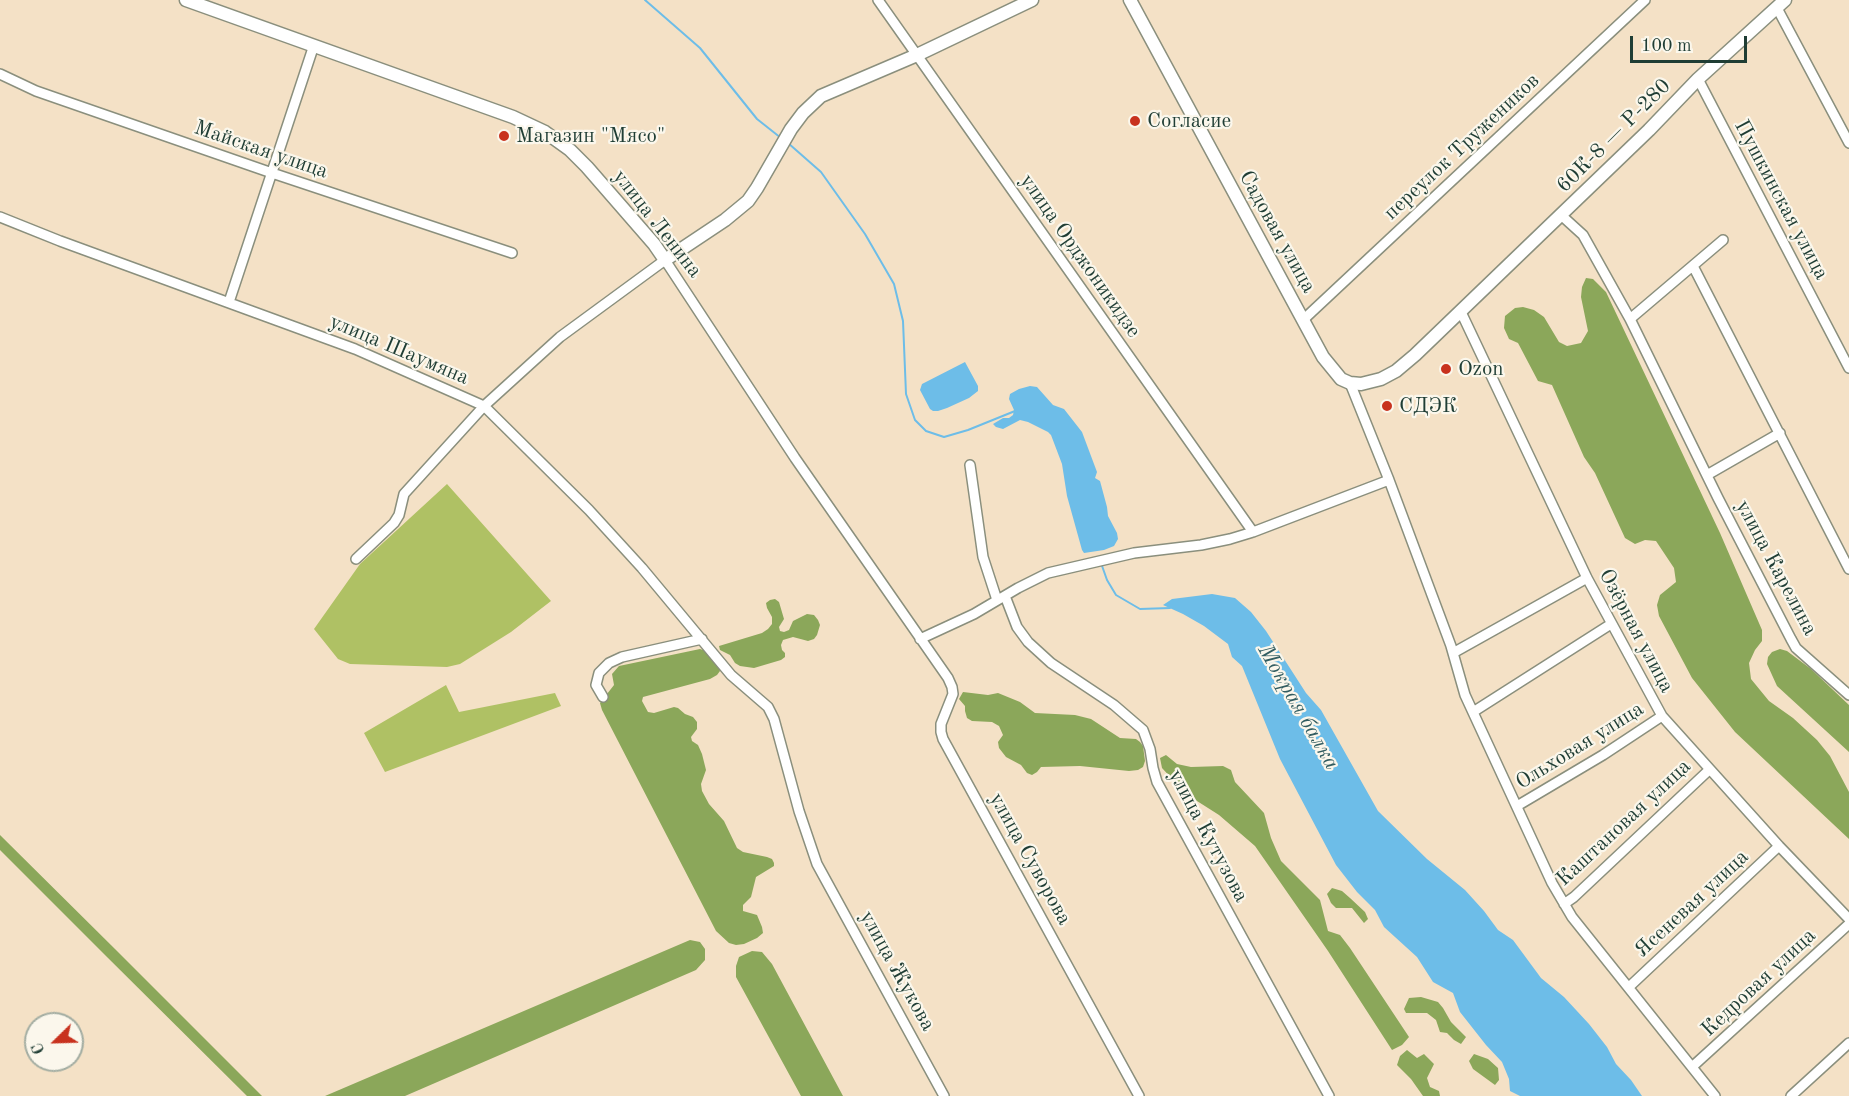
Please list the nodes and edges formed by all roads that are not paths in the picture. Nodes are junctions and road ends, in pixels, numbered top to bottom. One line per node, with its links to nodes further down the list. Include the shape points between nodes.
1 (186, 0): 7 (street, улица Ленина)
2 (878, 0): 8 (street, улица Орджоникидзе)
3 (1032, 0): 8 (street)
4 (1130, 0): 21 (street, Садовая улица)
5 (1645, 0): 21 (street, переулок Тружеников)
6 (1781, 4): 10 (street, 60К-8 — Р-280); 11 (street)
7 (315, 45): 12 (street); 17 (street, улица Ленина, via 545,132 587,167)
8 (917, 55): 17 (street, via 821,96 791,129 748,201); 30 (street, улица Орджоникидзе)
9 (0, 74): 12 (street, Майская улица, via 36,91)
10 (1698, 79): 13 (street, 60К-8 — Р-280); 23 (street, Пушкинская улица)
11 (1849, 143)
12 (272, 173): 16 (street, Майская улица); 19 (street)
13 (1562, 215): 20 (street, 60К-8 — Р-280); 22 (street, улица Карелина, via 1582,235)
14 (0, 217): 19 (street, улица Шаумяна)
15 (1723, 240): 18 (street)
16 (512, 253)
17 (665, 260): 25 (street, via 560,337); 37 (street, улица Ленина)
18 (1693, 266): 22 (street); 26 (street)
19 (229, 302): 25 (street, улица Шаумяна, via 355,349)
20 (1461, 312): 24 (street, 60К-8 — Р-280, via 1396,370 1371,383); 33 (street, Озёрная улица)
21 (1303, 320): 24 (street, Садовая улица, via 1332,370)
22 (1630, 320): 28 (street, улица Карелина)
23 (1849, 368)
24 (1350, 383): 29 (street, Садовая улица)
25 (484, 406): 31 (street, via 404,494 394,523); 36 (street, улица Шаумяна, via 589,510)
26 (1780, 433): 28 (street); 32 (street)
27 (970, 465): 34 (street, улица Кутузова, via 983,557)
28 (1707, 475): 39 (street, улица Карелина, via 1796,648)
29 (1389, 480): 30 (street); 38 (street, Садовая улица)
30 (1253, 532): 34 (street, via 1066,568)
31 (356, 559)
32 (1849, 569)
33 (1587, 579): 35 (street, Озёрная улица); 38 (street)
34 (1001, 598): 37 (street); 56 (street, улица Кутузова, via 1028,642 1143,730 1157,782)
35 (1611, 624): 41 (street); 42 (street, Озёрная улица)
36 (702, 639): 40 (street, via 609,663 599,673 596,685); 46 (street, улица Шаумяна, via 731,675 768,706)
37 (920, 639): 55 (street, улица Суворова, via 952,687 941,724 943,739)
38 (1453, 653): 41 (street, Садовая улица)
39 (1849, 694)
40 (603, 697)
41 (1473, 712): 44 (street, Садовая улица)
42 (1662, 716): 43 (street, Озёрная улица); 44 (street, Ольховая улица)
43 (1709, 770): 45 (street, Озёрная улица); 47 (street, Каштановая улица)
44 (1516, 806): 47 (street, Садовая улица)
45 (1779, 846): 48 (street, Озёрная улица); 50 (street, Ясеневая улица)
46 (817, 864): 54 (street, улица Жукова)
47 (1564, 904): 50 (street, Садовая улица)
48 (1849, 919)
49 (1849, 924): 52 (street, Кедровая улица)
50 (1629, 987): 52 (street, Садовая улица)
51 (1849, 1043): 53 (street)
52 (1692, 1068): 57 (street, Садовая улица)
53 (1793, 1095)
54 (944, 1096)
55 (1139, 1096)
56 (1329, 1096)
57 (1715, 1096)

